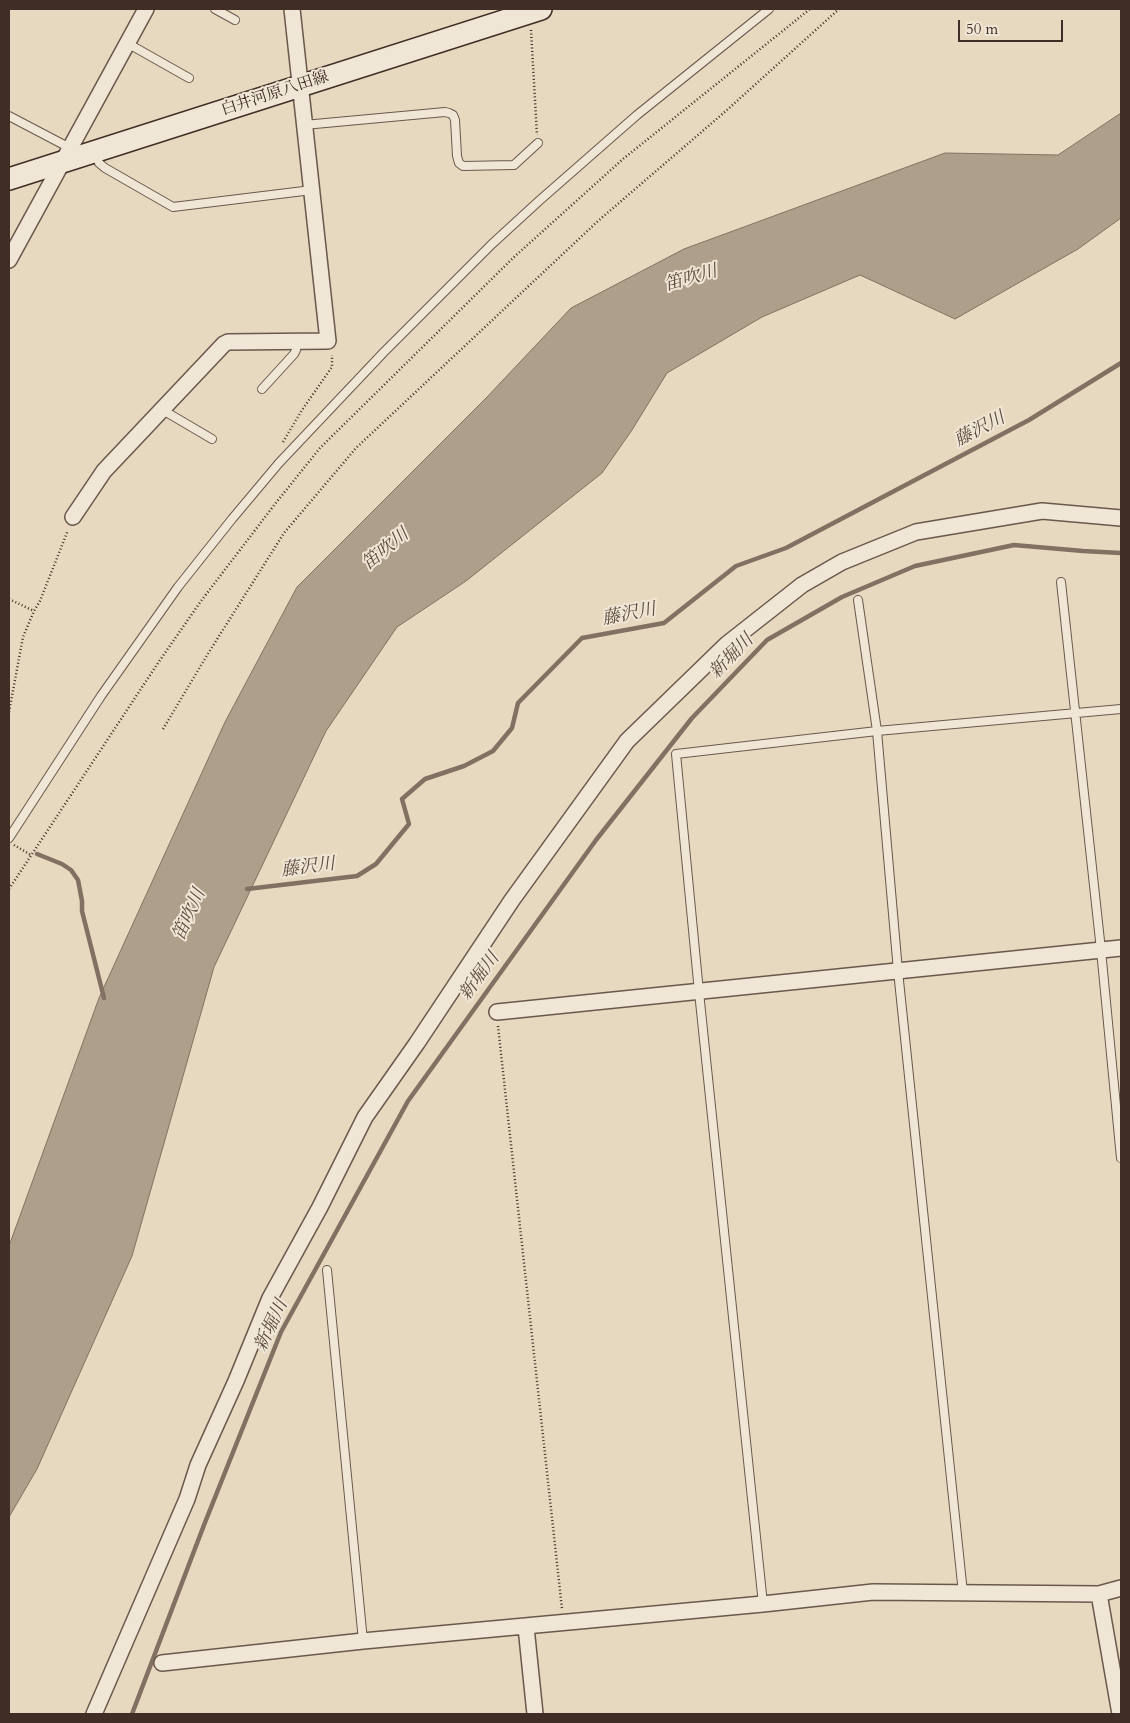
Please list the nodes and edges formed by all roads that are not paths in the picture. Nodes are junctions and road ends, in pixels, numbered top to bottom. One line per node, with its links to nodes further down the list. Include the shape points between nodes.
1 (146, 9): 7 (street)
2 (215, 9): 6 (lane)
3 (292, 9): 9 (street)
4 (769, 9): 29 (lane, via 637,115 512,225 279,462 178,587 101,696)
5 (536, 10): 9 (main road, 白井河原八田線)
6 (235, 20)
7 (127, 43): 8 (lane); 14 (street)
8 (189, 78)
9 (301, 86): 11 (street); 13 (main road, 白井河原八田線)
10 (9, 116): 14 (lane)
11 (304, 125): 12 (lane, via 450,113 455,120 457,156 463,166 514,165); 16 (street)
12 (538, 143)
13 (95, 151): 14 (main road, 白井河原八田線); 16 (lane, via 104,168 173,207)
14 (67, 154): 15 (main road, 白井河原八田線); 17 (street)
15 (9, 179)
16 (312, 190): 18 (street, via 328,341)
17 (9, 260)
18 (297, 341): 19 (lane, via 294,354); 20 (street, via 224,344)
19 (262, 389)
20 (161, 409): 21 (lane); 22 (street, via 104,471)
21 (212, 439)
22 (73, 517)
23 (1121, 518): 44 (street, via 1032,513 916,532 842,562 802,585 727,644 627,741 512,900 365,1117 270,1298)
24 (1061, 582): 27 (lane)
25 (858, 600): 28 (lane)
26 (1121, 709): 27 (lane)
27 (1075, 713): 28 (lane); 31 (lane)
28 (876, 731): 32 (lane); 33 (lane, via 676,754)
29 (10, 841)
30 (1121, 948): 31 (street)
31 (1101, 950): 32 (street); 35 (lane)
32 (898, 971): 33 (street); 38 (lane)
33 (699, 992): 34 (street); 40 (lane)
34 (496, 1012)
35 (1121, 1158)
36 (327, 1270): 42 (lane)
37 (1121, 1588): 39 (street)
38 (964, 1593): 39 (street); 40 (street, via 873,1592)
39 (1099, 1594): 46 (street)
40 (763, 1604): 41 (street)
41 (526, 1627): 42 (street); 45 (street)
42 (363, 1641): 43 (street)
43 (162, 1663)
44 (94, 1714)
45 (535, 1714)
46 (1120, 1714)

